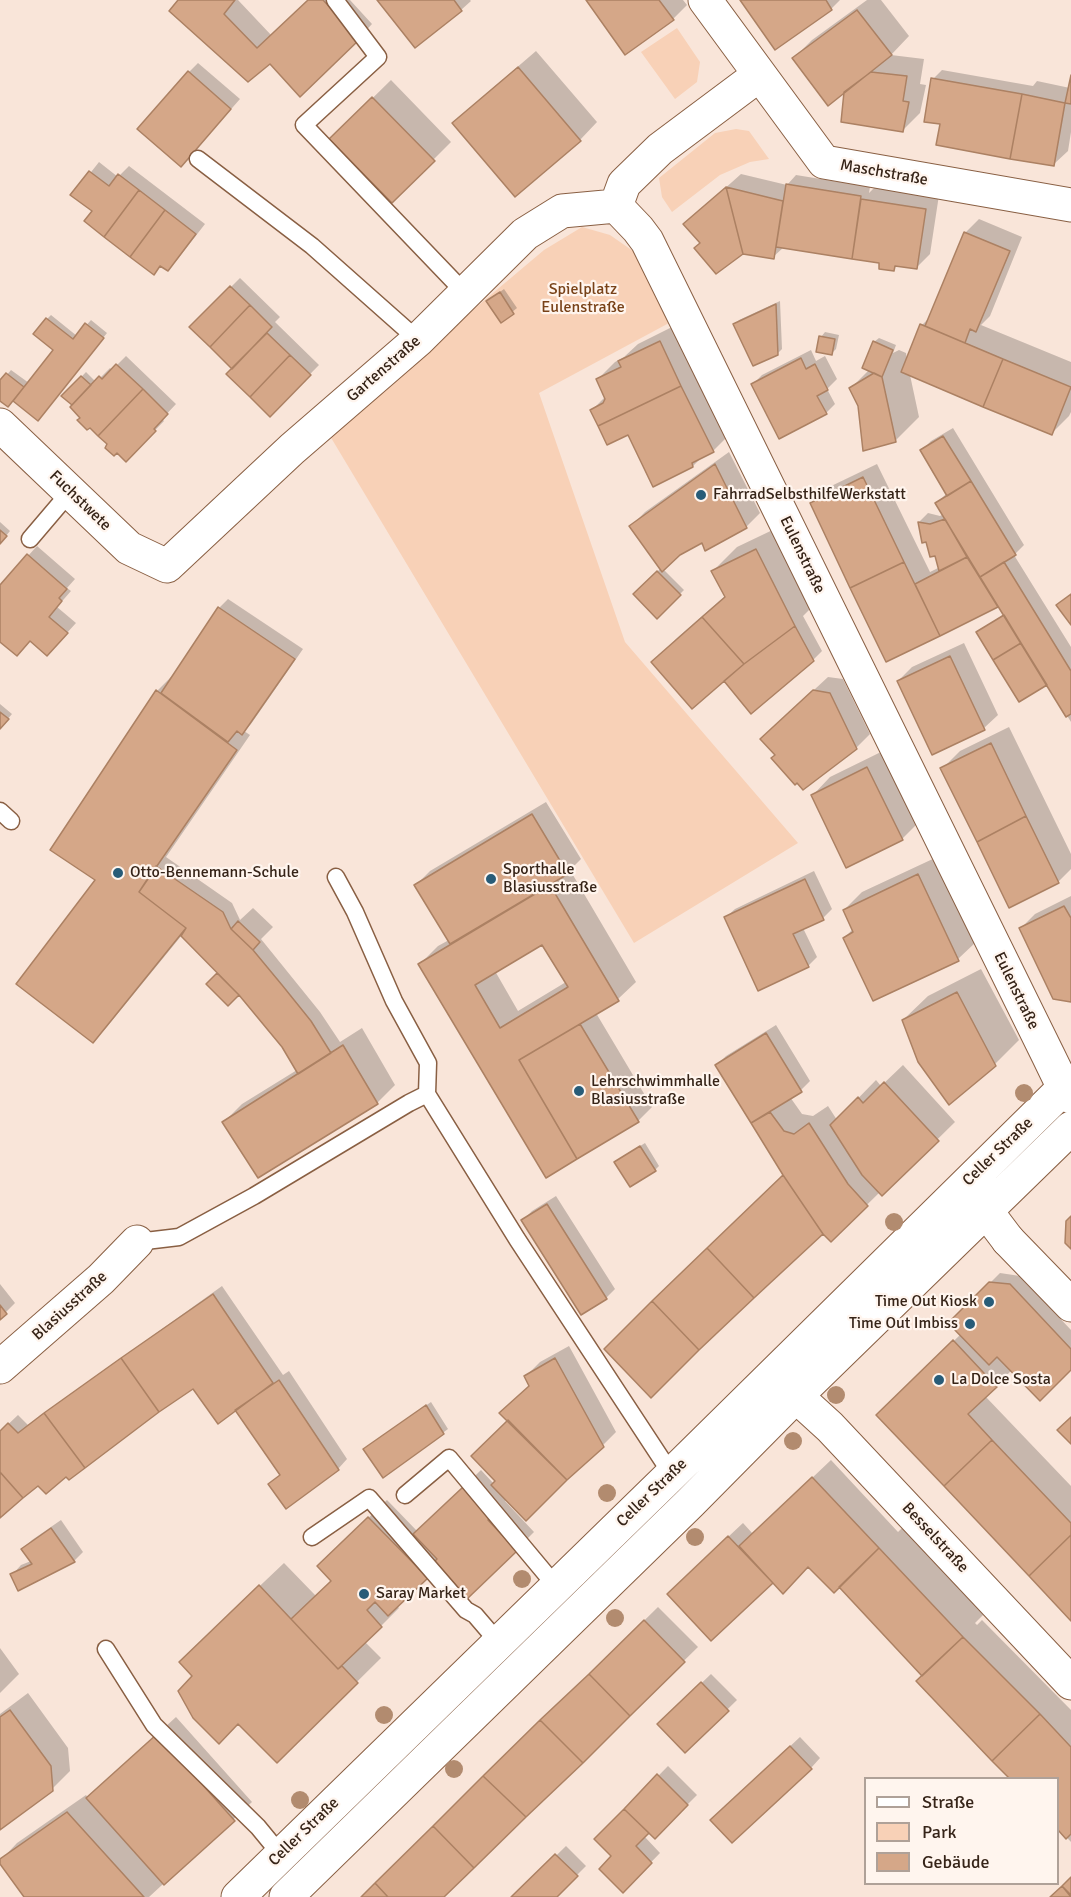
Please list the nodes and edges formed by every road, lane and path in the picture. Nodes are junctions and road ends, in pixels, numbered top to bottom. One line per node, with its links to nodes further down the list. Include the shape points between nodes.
1 (334, 0): 7 (lane, via 378,57 304,125)
2 (705, 0): 3 (street, Maschstraße)
3 (759, 75): 5 (street, Maschstraße, via 824,162); 6 (street, via 660,149 624,184)
4 (198, 159): 8 (lane, via 312,246)
5 (1071, 205)
6 (616, 206): 7 (street, Gartenstraße, via 562,211 525,234); 14 (street, Eulenstraße, via 647,241)
7 (465, 293): 8 (street, Gartenstraße)
8 (418, 340): 12 (street, Gartenstraße, via 291,449)
9 (0, 425): 10 (street, Fuchstwete)
10 (70, 492): 11 (lane); 12 (street, Fuchstwete, via 129,548)
11 (30, 539)
12 (167, 566)
13 (336, 877): 15 (lane, via 428,1063)
14 (1069, 1089): 18 (street, Celler Straße)
15 (427, 1094): 21 (lane, via 179,1237); 25 (lane)
16 (1071, 1128): 17 (street, Celler Straße)
17 (1015, 1183): 19 (street, Celler Straße); 20 (street, via 1006,1212)
18 (966, 1184): 19 (street); 25 (street, Celler Straße)
19 (986, 1212): 20 (street); 24 (street, Celler Straße)
20 (1008, 1240): 22 (street)
21 (137, 1242): 23 (street, Blasiusstraße, via 101,1279)
22 (1071, 1305)
23 (0, 1367)
24 (796, 1396): 27 (street, Celler Straße); 33 (street, Besselstraße, via 830,1427)
25 (672, 1474): 27 (lane); 29 (street, Celler Straße)
26 (405, 1495): 29 (lane, via 449,1458)
27 (690, 1503): 30 (street, Celler Straße)
28 (312, 1537): 31 (lane, via 369,1498)
29 (557, 1587): 30 (lane); 31 (street, Celler Straße)
30 (578, 1612): 36 (street, Celler Straße)
31 (498, 1643): 34 (street, Celler Straße)
32 (106, 1649): 34 (lane, via 154,1725 258,1827)
33 (1071, 1683)
34 (272, 1863): 35 (street, Celler Straße); 36 (lane)
35 (238, 1897)
36 (286, 1897)

